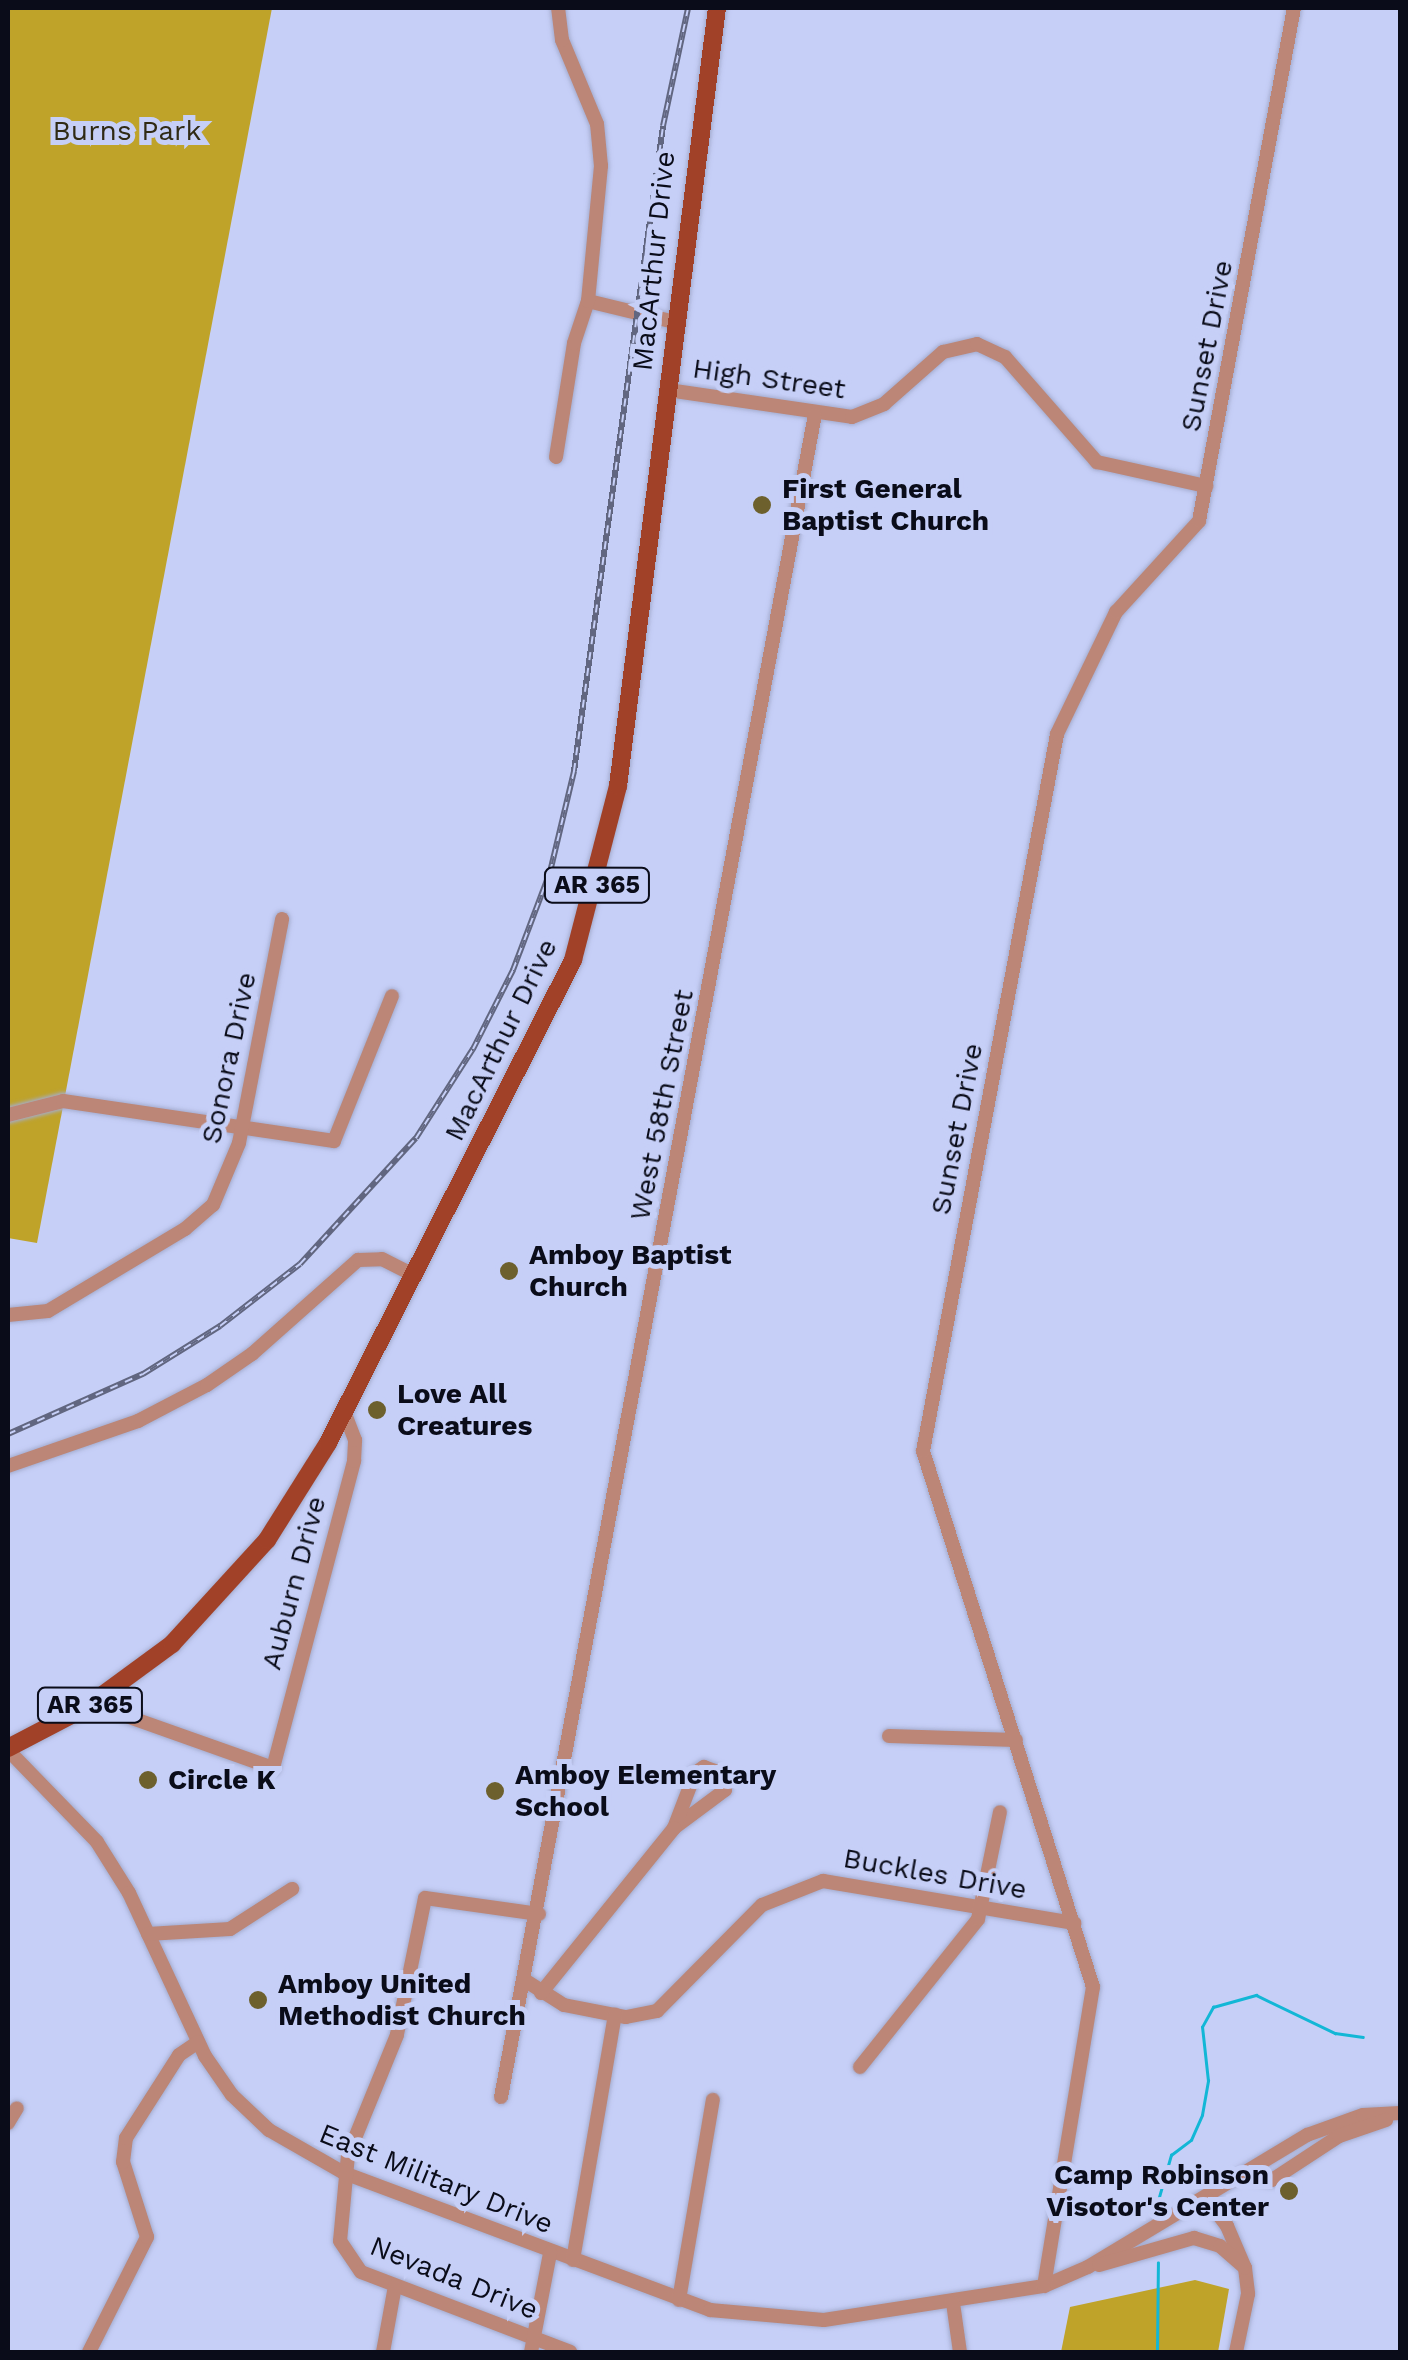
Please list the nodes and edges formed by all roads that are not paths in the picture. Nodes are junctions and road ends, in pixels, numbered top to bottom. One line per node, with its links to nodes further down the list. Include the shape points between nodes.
1 (558, 8): 4 (street, via 562,40 600,138)
2 (717, 8): 5 (main road, MacArthur Drive / AR 365)
3 (1294, 8): 9 (street, Sunset Drive)
4 (588, 301): 5 (street); 8 (street, via 574,343)
5 (674, 322): 6 (main road, MacArthur Drive / AR 365)
6 (668, 390): 7 (street, High Street); 14 (main road, MacArthur Drive / AR 365, via 624,750 588,921)
7 (815, 415): 9 (street, High Street, via 865,414 943,352 977,344 1005,356 1097,462); 28 (street, West 58th Street)
8 (556, 457)
9 (1206, 486): 20 (street, Sunset Drive, via 1194,532 1116,612 1056,734 922,1451)
10 (282, 919): 13 (street, Sonora Drive)
11 (392, 996): 13 (street, via 334,1142)
12 (8, 1115): 13 (street, via 63,1101)
13 (242, 1128): 15 (street, Sonora Drive, via 231,1168 205,1214 48,1311)
14 (414, 1275): 16 (main road, MacArthur Drive / AR 365); 17 (street, via 382,1259 358,1260 207,1385 138,1421)
15 (8, 1316)
16 (344, 1412): 18 (main road, MacArthur Drive / AR 365, via 291,1507 246,1567 172,1644); 18 (street, Auburn Drive, via 355,1440 354,1461 273,1768 115,1712)
17 (8, 1466)
18 (102, 1698): 21 (main road, MacArthur Drive / AR 365)
19 (889, 1736): 20 (street)
20 (1016, 1740): 29 (street, Sunset Drive)
21 (8, 1749): 23 (street, East Military Drive)
22 (8, 1768): 23 (street)
23 (39, 1779): 30 (street, East Military Drive, via 97,1842)
24 (1000, 1812): 27 (street)
25 (674, 1828): 32 (street)
26 (292, 1889): 30 (street, via 230,1929)
27 (982, 1907): 29 (street, Buckles Drive); 33 (street, Buckles Drive, via 845,1880 800,1885 754,1912 672,2003 643,2016); 35 (street)
28 (538, 1914): 31 (street, West 58th Street); 41 (street, Nevada Drive, via 426,1898 396,2035)
29 (1075, 1924): 48 (street, Sunset Drive, via 1091,1976 1092,2016)
30 (148, 1934): 34 (street, East Military Drive)
31 (526, 1981): 32 (street); 36 (street, West 58th Street, via 508,2039)
32 (541, 1993): 33 (street, Buckles Drive)
33 (614, 2015): 44 (street)
34 (198, 2042): 41 (street, East Military Drive, via 251,2115 286,2143); 52 (street, via 178,2055 126,2138 122,2162 146,2237)
35 (860, 2067)
36 (501, 2097)
37 (714, 2100): 49 (street)
38 (17, 2108): 40 (street)
39 (1400, 2116): 42 (street, via 1363,2115 1307,2134)
40 (8, 2124)
41 (344, 2172): 43 (street, East Military Drive); 47 (street, Nevada Drive, via 342,2247 356,2269)
42 (1206, 2198): 45 (street); 46 (street)
43 (550, 2252): 44 (street, East Military Drive); 51 (street)
44 (572, 2260): 49 (street, East Military Drive)
45 (1088, 2268): 46 (street, via 1194,2238 1220,2246); 48 (street, East Military Drive)
46 (1245, 2268): 56 (street, via 1248,2294)
47 (395, 2286): 51 (street, Nevada Drive); 53 (street)
48 (1044, 2286): 50 (street, East Military Drive)
49 (679, 2300): 50 (street, East Military Drive, via 795,2321)
50 (953, 2303): 55 (street)
51 (533, 2345): 54 (street, Nevada Drive)
52 (89, 2352)
53 (383, 2352)
54 (570, 2352)
55 (960, 2352)
56 (1236, 2352)

